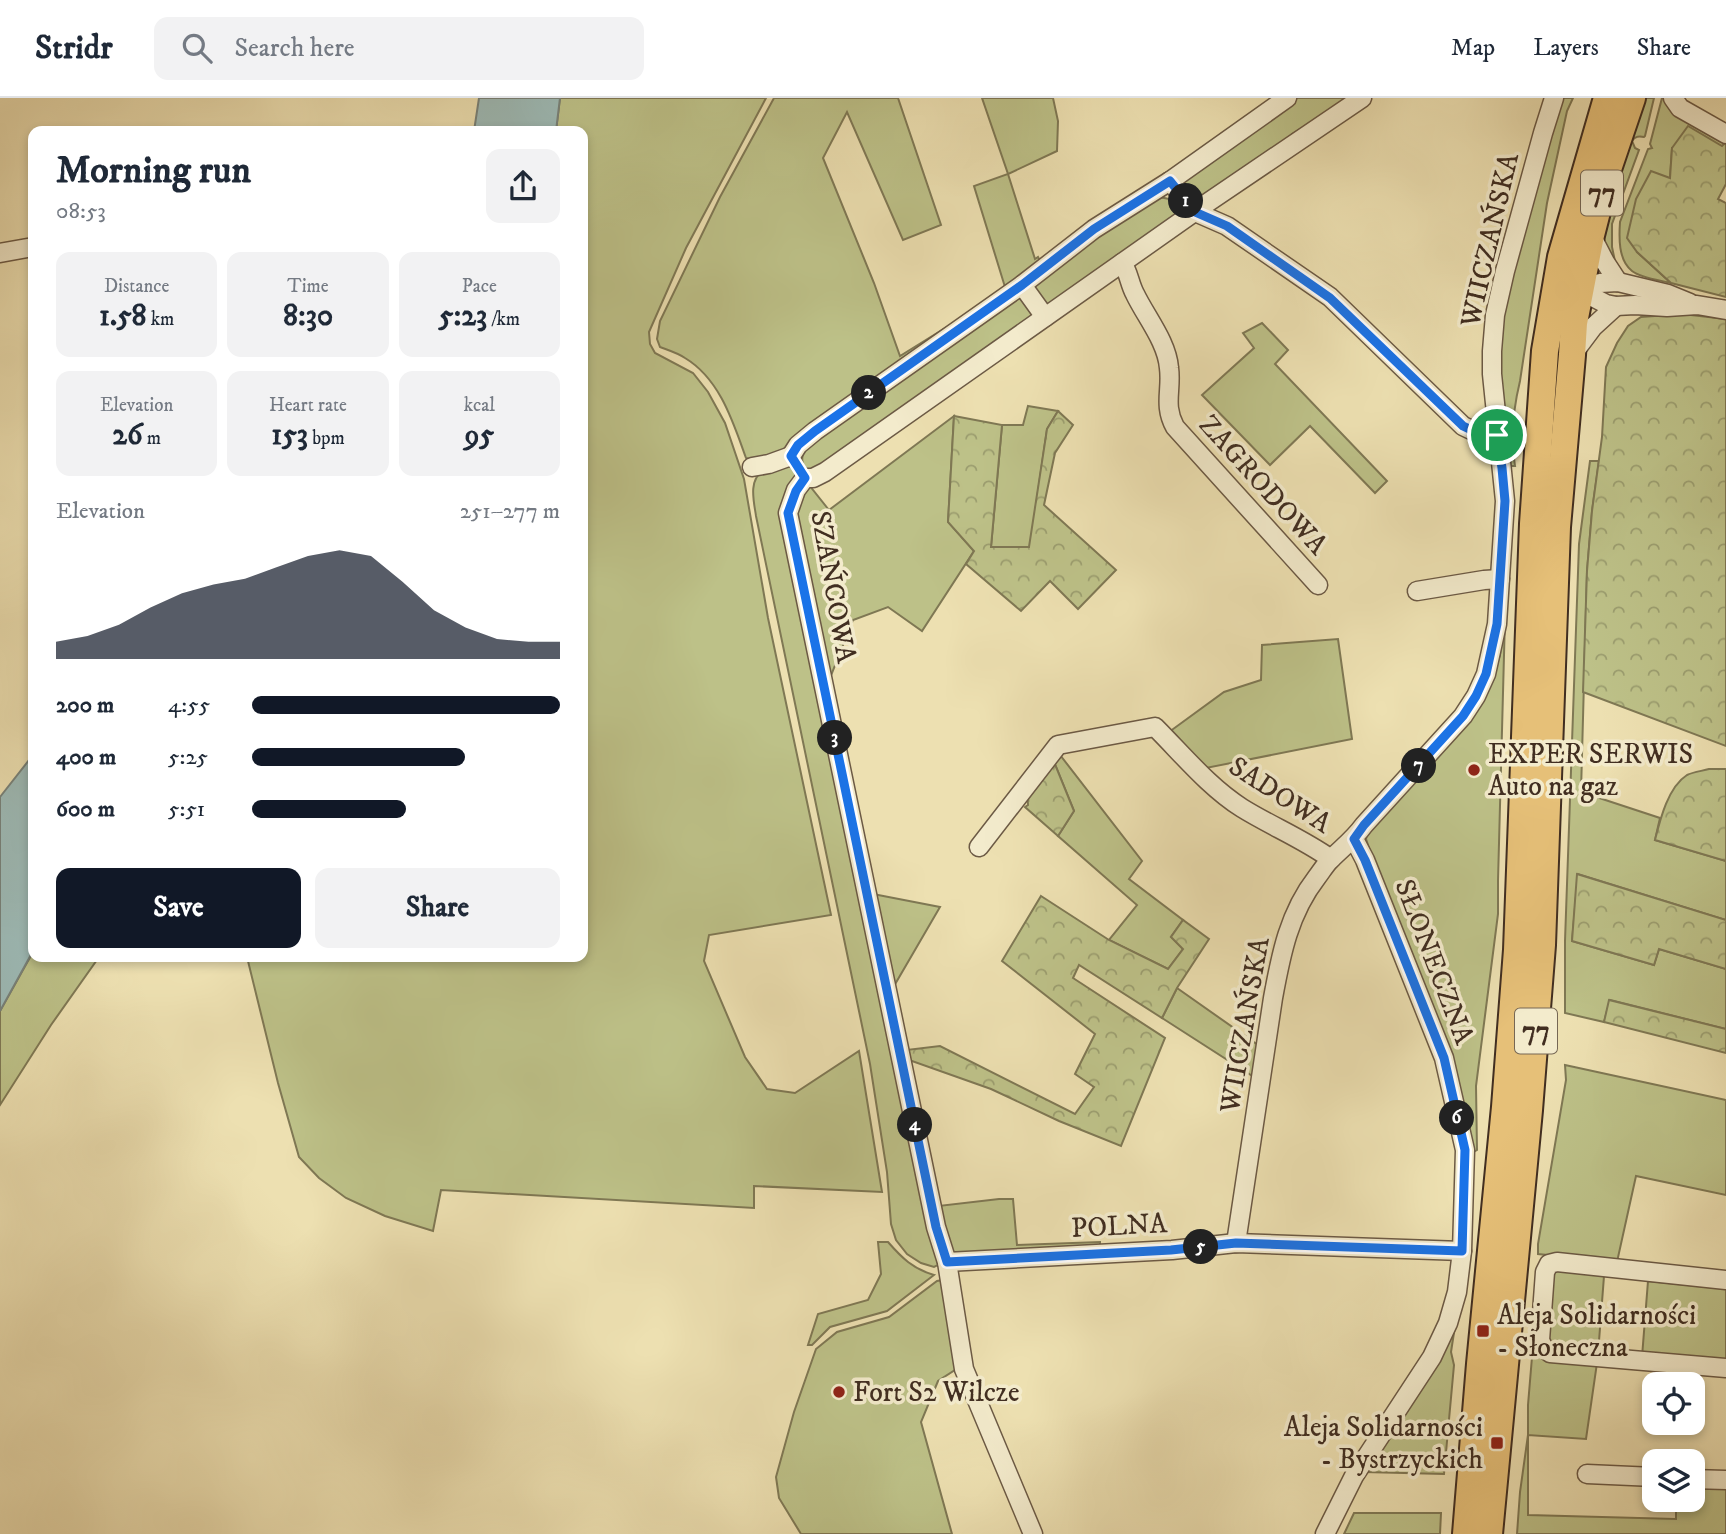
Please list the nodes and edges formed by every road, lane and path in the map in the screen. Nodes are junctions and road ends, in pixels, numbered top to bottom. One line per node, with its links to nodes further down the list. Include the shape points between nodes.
1 (1287, 98): 8 (street)
2 (1363, 98): 9 (street, SZAŃCOWA)
3 (1555, 98): 22 (street, WIICZAŃSKA, via 1495,315 1492,374)
4 (1607, 98): 16 (highway, 77, via 1570,223)
5 (1632, 98): 10 (highway, 77)
6 (1673, 98): 7 (street, via 1680,108)
7 (1726, 134)
8 (1170, 181): 9 (street); 15 (street, via 1094,229)
9 (1195, 212): 13 (street, SZAŃCOWA); 22 (street, via 1227,226 1330,298 1463,426 1482,435)
10 (1591, 235): 14 (street); 16 (highway, 77)
11 (28, 248): 12 (street)
12 (0, 253)
13 (1122, 263): 20 (street, SZAŃCOWA); 27 (street, ZAGRODOWA, via 1168,360 1168,407 1175,427)
14 (1618, 282): 16 (street); 18 (street)
15 (1022, 285): 20 (street); 23 (street, via 815,431)
16 (1567, 287): 17 (street); 21 (highway, 77, via 1574,323); 43 (highway, 77, via 1545,351 1537,444 1517,950)
17 (1616, 306): 18 (street); 21 (street)
18 (1697, 306): 19 (street)
19 (1726, 310)
20 (1045, 317): 25 (street, SZAŃCOWA, via 825,472)
21 (1572, 355): 44 (highway, 77, via 1557,527 1542,945)
22 (1497, 435): 26 (street, WIICZAŃSKA, via 1505,501)
23 (791, 456): 24 (street); 25 (street)
24 (752, 467)
25 (805, 478): 34 (street, SZAŃCOWA, via 788,513)
26 (1500, 579): 28 (street); 29 (street, WIICZAŃSKA, via 1493,648 1476,696)
27 (1318, 584)
28 (1417, 591)
29 (1354, 839): 31 (street, WIICZAŃSKA); 33 (street, SŁONECZNA, via 1444,1058 1465,1150)
30 (979, 847): 31 (street, SADOWA, via 1058,745 1155,727 1242,808)
31 (1331, 859): 32 (street, WIICZAŃSKA, via 1297,908 1280,958)
32 (1236, 1243): 33 (street, POLNA); 34 (street, POLNA)
33 (1462, 1251): 42 (street, SŁONECZNA, via 1448,1323 1432,1356 1354,1476)
34 (947, 1262): 41 (street, SZAŃCOWA, via 964,1369)
35 (1726, 1280): 36 (street, via 1549,1264 1540,1340 1550,1353)
36 (1726, 1368)
37 (1587, 1474): 38 (street)
38 (1642, 1476)
39 (1705, 1479): 40 (street)
40 (1726, 1480)
41 (1033, 1534)
42 (1325, 1534)
43 (1466, 1534)
44 (1489, 1534)

